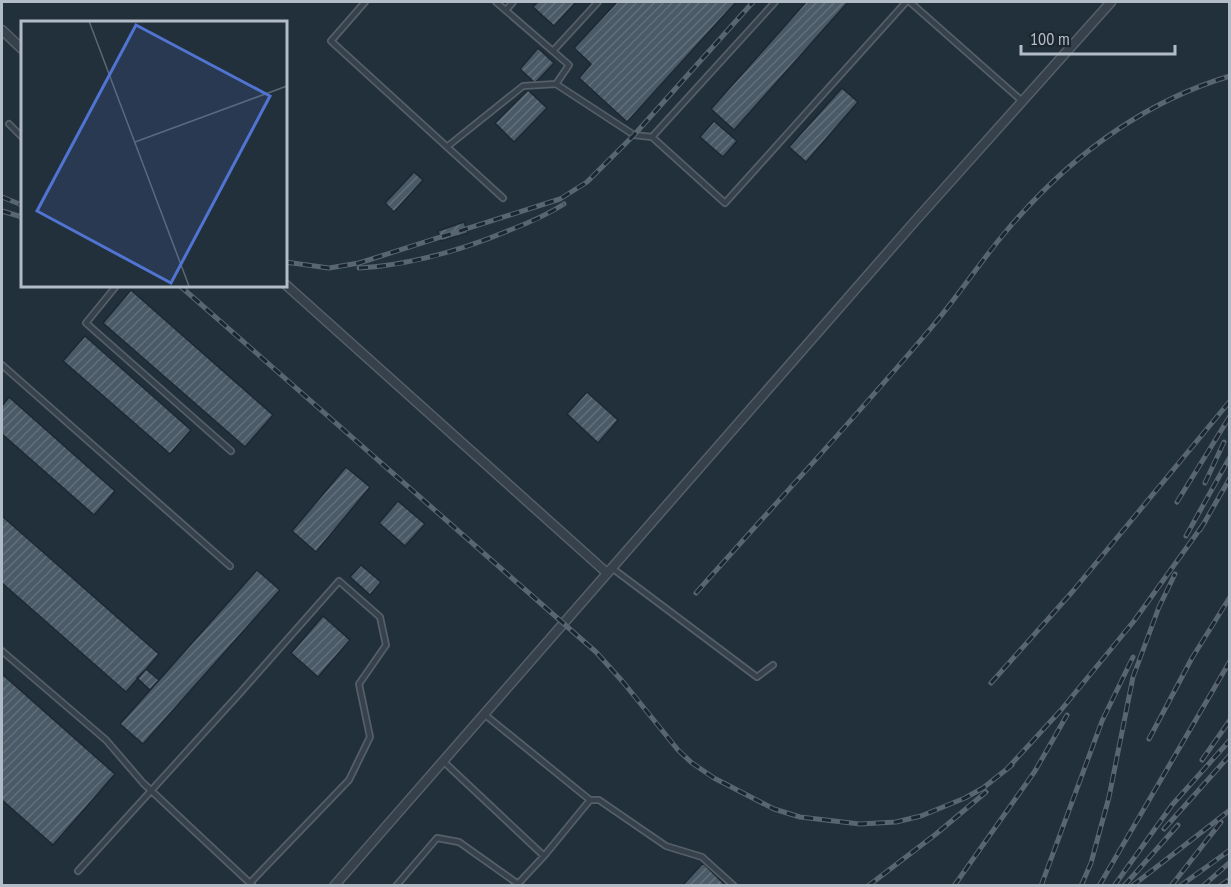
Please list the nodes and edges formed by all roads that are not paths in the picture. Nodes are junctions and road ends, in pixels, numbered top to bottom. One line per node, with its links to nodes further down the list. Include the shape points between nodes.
1 (365, 2): 17 (lane, via 331,41)
2 (496, 2): 8 (lane)
3 (513, 2): 8 (lane)
4 (598, 2): 11 (lane)
5 (775, 2): 16 (lane)
6 (908, 2): 13 (lane); 16 (lane, via 725,203)
7 (1111, 2): 13 (street)
8 (506, 10): 11 (lane)
9 (2, 30): 10 (street)
10 (21, 48)
11 (553, 51): 12 (lane, via 569,65)
12 (556, 84): 16 (lane, via 634,135); 17 (lane, via 523,86)
13 (1022, 102): 24 (street)
14 (9, 124): 15 (lane)
15 (21, 136)
16 (652, 137)
17 (448, 146): 18 (lane)
18 (503, 198)
19 (286, 285): 24 (street)
20 (116, 286): 22 (lane, via 86,323)
21 (2, 365): 23 (lane)
22 (231, 451)
23 (230, 566)
24 (610, 570): 26 (lane, via 757,676); 27 (street)
25 (2, 651): 29 (lane, via 106,740)
26 (773, 665)
27 (484, 714): 28 (street); 30 (lane)
28 (443, 761): 31 (lane); 34 (street)
29 (151, 791): 32 (lane); 33 (lane); 33 (lane, via 339,581 380,617 386,645 359,684 370,737 349,780)
30 (590, 800): 31 (lane); 37 (lane, via 599,800 666,846 702,857)
31 (544, 856): 36 (lane)
32 (78, 871)
33 (252, 884)
34 (334, 885)
35 (396, 885): 36 (lane, via 437,838 459,842)
36 (519, 885)
37 (734, 885)

